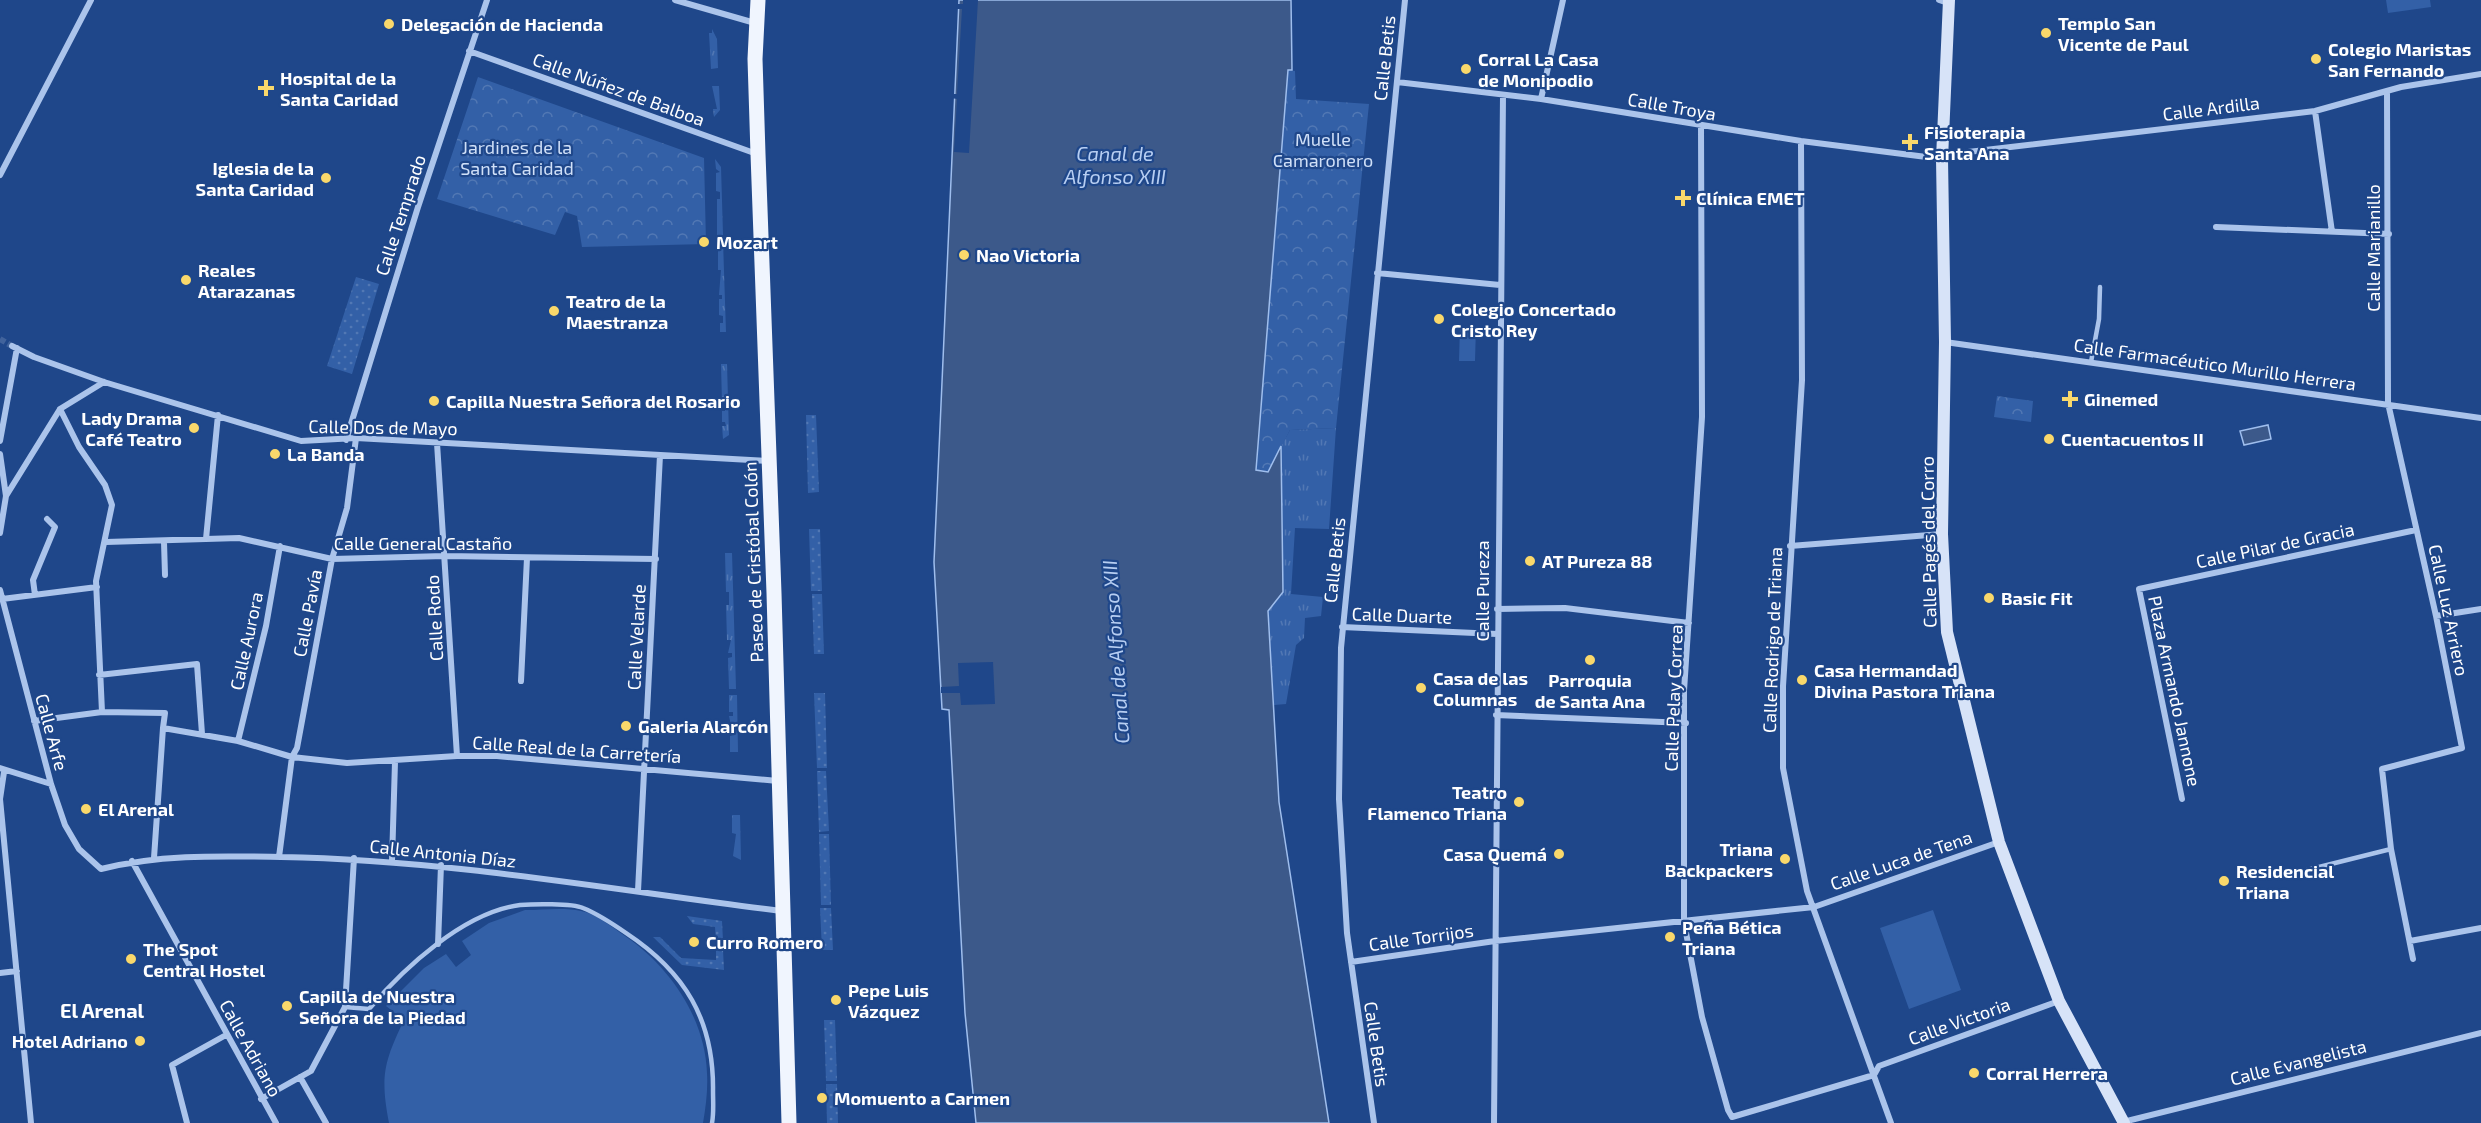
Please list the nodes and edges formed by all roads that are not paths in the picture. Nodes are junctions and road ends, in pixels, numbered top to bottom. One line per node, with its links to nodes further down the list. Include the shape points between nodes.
1 (91, 0): 20 (street)
2 (487, 0): 9 (street, Calle Temprado)
3 (675, 0): 8 (street)
4 (758, 0): 8 (main road, Paseo de Cristóbal Colón)
5 (1405, 0): 11 (street, Calle Betis)
6 (1563, 0): 14 (street)
7 (1945, 1): 19 (main road, Calle Pagés del Corro)
8 (756, 23): 18 (main road, Paseo de Cristóbal Colón)
9 (469, 51): 18 (street, Calle Núñez de Balboa); 35 (street, Calle Temprado)
10 (2481, 74): 12 (street, Calle Ardilla, via 2401,87)
11 (1397, 82): 13 (street, Calle Troya); 24 (street, Calle Betis)
12 (2387, 93): 15 (street, Calle Ardilla); 23 (street, Calle Marianillo)
13 (1503, 95): 14 (street, Calle Troya); 25 (street, Calle Pureza)
14 (1541, 99): 16 (street, Calle Troya)
15 (2315, 111): 19 (street, Calle Ardilla, via 1968,152); 22 (street)
16 (1701, 126): 17 (street, Calle Troya); 64 (street, Calle Pelay Correa, via 1702,417)
17 (1801, 141): 19 (street, Calle Troya); 50 (street, Calle Rodrigo de Triana, via 1802,380)
18 (758, 154): 40 (main road, Paseo de Cristóbal Colón)
19 (1942, 159): 27 (main road, Calle Pagés del Corro)
20 (0, 175)
21 (2216, 227): 22 (street)
22 (2332, 232): 23 (street)
23 (2389, 234): 30 (street, Calle Marianillo)
24 (1377, 273): 25 (street); 65 (street, Calle Betis)
25 (1500, 285): 61 (street, Calle Pureza)
26 (2100, 287): 28 (lane)
27 (1945, 342): 28 (street, Calle Farmacéutico Murillo Herrera); 45 (main road, Calle Pagés del Corro)
28 (2091, 362): 30 (street, Calle Farmacéutico Murillo Herrera)
29 (104, 382): 31 (street); 32 (street, Calle Dos de Mayo); 36 (street, Calle Dos de Mayo, via 15,347)
30 (2388, 403): 33 (street, Calle Farmacéutico Murillo Herrera); 43 (street, Calle Luz Arriero)
31 (60, 409): 41 (street); 48 (street, via 79,447 105,485 112,505)
32 (218, 415): 35 (street, Calle Dos de Mayo, via 301,441); 46 (street)
33 (2481, 417)
34 (356, 438): 35 (street, Calle Dos de Mayo); 37 (street, Calle Dos de Mayo); 53 (street, Calle Pavía, via 347,508)
35 (346, 440)
36 (0, 441)
37 (437, 443): 39 (street, Calle Dos de Mayo); 51 (street, Calle Rodo)
38 (0, 454): 41 (street)
39 (660, 455): 40 (street, Calle Dos de Mayo); 54 (street, Calle Velarde)
40 (768, 461): 81 (main road, Paseo de Cristóbal Colón)
41 (6, 496): 44 (street)
42 (47, 519): 59 (street, via 55,527 33,580)
43 (2416, 530): 57 (street, Calle Pilar de Gracia); 63 (street, Calle Luz Arriero)
44 (0, 533)
45 (1942, 534): 50 (street); 84 (main road, Calle Pagés del Corro, via 1947,632)
46 (206, 539): 47 (street, Calle General Castaño); 49 (street, Calle General Castaño, via 239,538)
47 (164, 542): 48 (street, Calle General Castaño); 55 (street)
48 (106, 543): 56 (street)
49 (280, 546): 53 (street, Calle General Castaño); 75 (street, Calle Aurora, via 266,626)
50 (1790, 546): 95 (street, Calle Rodrigo de Triana, via 1783,768 1807,891)
51 (445, 556): 52 (street, Calle General Castaño); 53 (street, Calle General Castaño); 76 (street, Calle Rodo)
52 (527, 558): 54 (street, Calle General Castaño); 68 (street, Calle General Castaño)
53 (332, 560): 77 (street, Calle Pavía, via 297,748)
54 (656, 560): 79 (street, Calle Velarde)
55 (165, 575)
56 (97, 587): 59 (street); 67 (street)
57 (2139, 589): 83 (street, Plaza Armando Jannone)
58 (0, 590): 60 (street, Calle Arfe)
59 (35, 595): 60 (street)
60 (2, 599): 71 (street, Calle Arfe)
61 (1497, 609): 64 (street, via 1565,608); 66 (street, Calle Pureza)
62 (2481, 609): 63 (street)
63 (2436, 616): 85 (street, Calle Luz Arriero, via 2462,748 2382,769)
64 (1689, 622): 72 (street, Calle Pelay Correa)
65 (1342, 627): 66 (street, Calle Duarte); 103 (street, Calle Betis, via 1339,799)
66 (1497, 634): 70 (street, Calle Pureza)
67 (99, 675): 69 (street); 74 (street, via 197,664)
68 (521, 681)
69 (102, 712): 71 (street); 73 (street, via 165,713)
70 (1496, 715): 72 (street); 100 (street, Calle Pureza)
71 (34, 721): 82 (street, Calle Arfe)
72 (1686, 723): 97 (street, Calle Pelay Correa)
73 (164, 728): 74 (street, Calle Real de la Carretería); 87 (street)
74 (202, 734): 75 (street, Calle Real de la Carretería)
75 (238, 741): 77 (street, Calle Real de la Carretería)
76 (457, 756): 78 (street, Calle Real de la Carretería); 79 (street, Calle Real de la Carretería)
77 (292, 757): 78 (street, Calle Real de la Carretería, via 347,763); 86 (street, Calle Pavía)
78 (395, 762): 90 (street)
79 (644, 768): 81 (street, Calle Real de la Carretería); 94 (street, Calle Velarde)
80 (1, 772): 82 (street); 104 (street, via 0,799)
81 (779, 781): 96 (main road, Paseo de Cristóbal Colón)
82 (51, 784): 92 (street, Calle Arfe, via 64,825 79,849)
83 (2182, 799)
84 (1999, 842): 95 (street, Calle Luca de Tena); 106 (main road, Calle Pagés del Corro)
85 (2391, 849): 93 (lane); 99 (street, Calle Luz Arriero)
86 (279, 857): 87 (street, Calle Antonia Díaz); 88 (street, Calle Antonia Díaz)
87 (154, 858): 89 (street, Calle Antonia Díaz)
88 (354, 858): 90 (street, Calle Antonia Díaz); 107 (street)
89 (132, 861): 92 (street, Calle Antonia Díaz); 109 (street, Calle Adriano)
90 (392, 861): 91 (street, Calle Antonia Díaz)
91 (441, 865): 94 (street, Calle Antonia Díaz); 101 (street)
92 (101, 869)
93 (2307, 870)
94 (638, 891): 96 (street, Calle Antonia Díaz)
95 (1814, 907): 97 (street, Calle Luca de Tena); 112 (street, Calle Rodrigo de Triana)
96 (782, 911): 121 (main road, Paseo de Cristóbal Colón)
97 (1684, 922): 100 (street, Calle Torrijos); 112 (street, Calle Pelay Correa, via 1702,1017 1731,1116)
98 (2481, 928): 99 (street)
99 (2410, 940): 102 (street, Calle Luz Arriero)
100 (1495, 941): 103 (street, Calle Torrijos); 123 (street, Calle Pureza)
101 (438, 944): 107 (lane, via 390,985 369,1009); 120 (lane, via 480,918 519,905 581,907 615,925 673,971 696,1005 708,1038 713,1071)
102 (2413, 958)
103 (1351, 962): 122 (street, Calle Betis)
104 (17, 971): 105 (street); 116 (street)
105 (0, 973)
106 (2059, 1001): 112 (street, Calle Victoria, via 1880,1066); 115 (main road, Calle Pagés del Corro)
107 (345, 1007): 113 (street, via 311,1071)
108 (2481, 1033): 111 (street, Calle Evangelista)
109 (226, 1035): 114 (street, Calle Adriano); 117 (street, via 172,1065)
110 (2428, 1037): 111 (street)
111 (2429, 1044): 115 (street, Calle Evangelista)
112 (1874, 1076): 124 (street, Calle Rodrigo de Triana)
113 (300, 1077): 114 (street); 119 (street)
114 (261, 1099): 118 (street, Calle Adriano)
115 (2123, 1122)
116 (31, 1123)
117 (187, 1123)
118 (276, 1123)
119 (326, 1123)
120 (712, 1123)
121 (789, 1123)
122 (1374, 1123)
123 (1494, 1123)
124 (1891, 1123)

